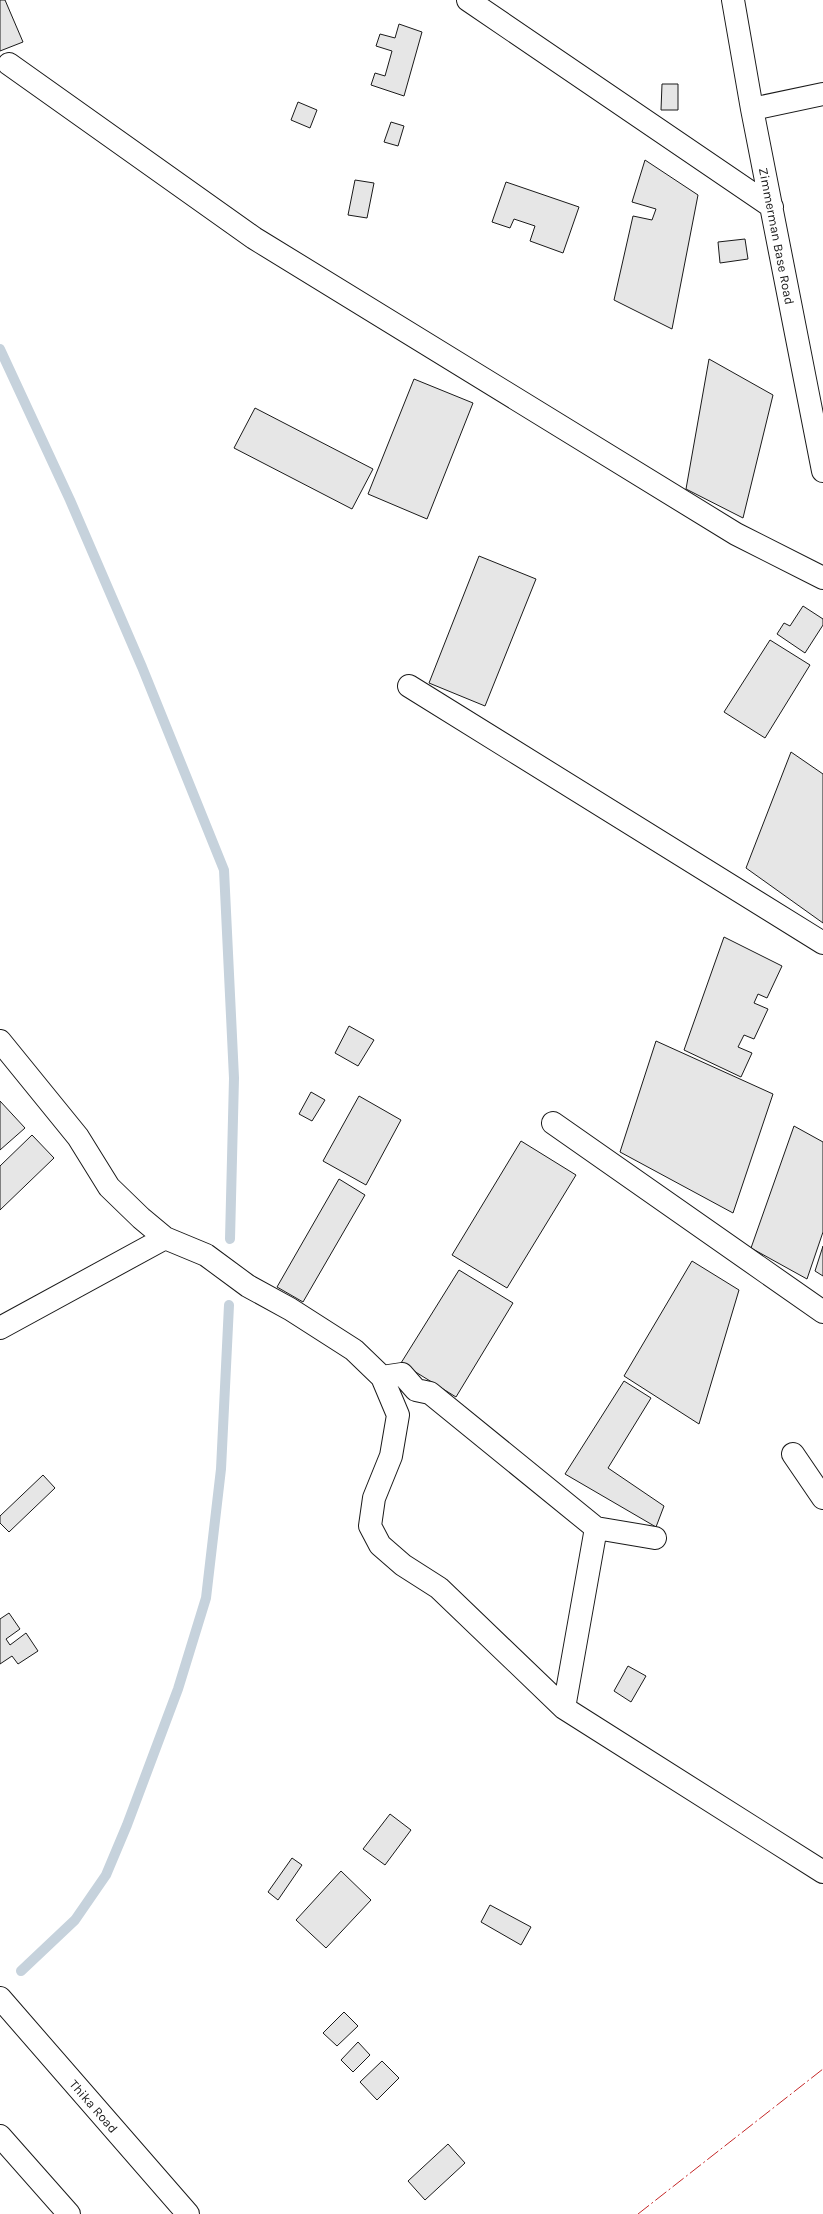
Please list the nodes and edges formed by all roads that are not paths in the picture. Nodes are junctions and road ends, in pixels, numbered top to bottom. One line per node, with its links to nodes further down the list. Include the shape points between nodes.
1 (468, 0): 6 (main road)
2 (733, 0): 5 (main road, Zimmerman Base Road)
3 (9, 64): 8 (main road, via 254,238 736,534)
4 (823, 94): 5 (main road)
5 (752, 110): 6 (main road, Zimmerman Base Road)
6 (772, 207): 7 (main road, Zimmerman Base Road)
7 (823, 471)
8 (823, 578)
9 (409, 686): 10 (main road)
10 (823, 943)
11 (0, 1041): 13 (main road, via 78,1137 109,1187)
12 (552, 1123): 14 (main road)
13 (165, 1238): 15 (main road); 16 (main road, via 206,1254 248,1286 290,1309 354,1350)
14 (823, 1312)
15 (0, 1328)
16 (382, 1378): 19 (main road, via 402,1374 416,1390 430,1393); 21 (main road, via 398,1415 391,1456 374,1498 370,1526 380,1545 403,1565 439,1588)
17 (793, 1454): 18 (main road)
18 (823, 1498)
19 (596, 1528): 20 (main road); 21 (main road)
20 (655, 1538)
21 (564, 1708): 22 (main road)
22 (823, 1872)
23 (0, 1998): 26 (main road, Thika Road)
24 (0, 2136): 25 (main road)
25 (69, 2214)
26 (188, 2214)

